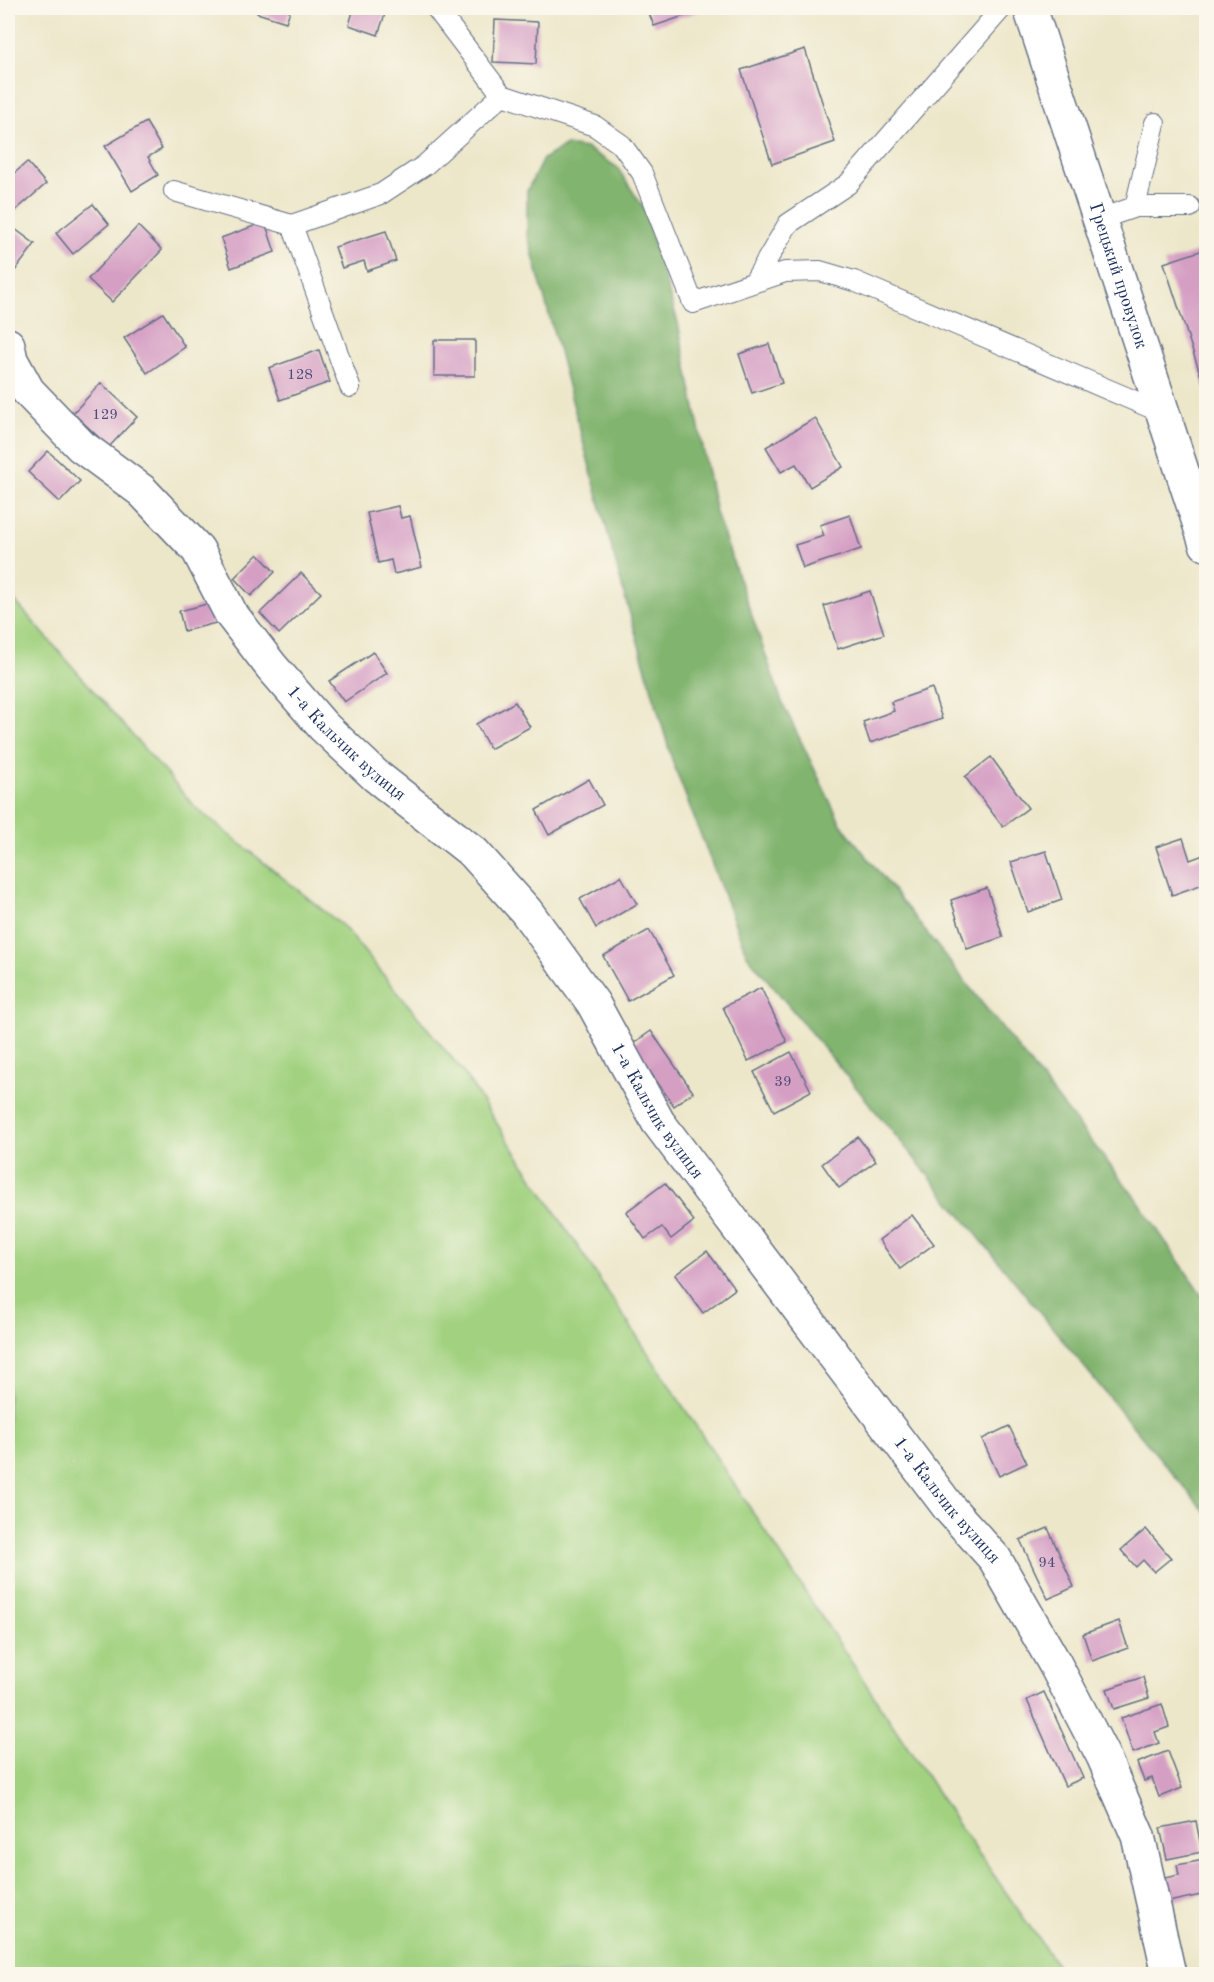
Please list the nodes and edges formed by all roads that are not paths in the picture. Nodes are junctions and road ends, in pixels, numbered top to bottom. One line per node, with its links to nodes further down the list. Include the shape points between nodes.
1 (436, 8): 4 (lane)
2 (1002, 8): 11 (lane, via 848,183 788,224)
3 (1030, 8): 9 (street, Грецький провулок)
4 (502, 95): 10 (lane, via 425,165 381,194); 11 (lane, via 595,126 622,145 642,173 693,303)
5 (1155, 123): 7 (lane)
6 (174, 191): 10 (lane)
7 (1135, 207): 8 (lane); 9 (lane)
8 (1190, 207)
9 (1100, 219): 14 (street, Грецький провулок)
10 (292, 225): 13 (lane)
11 (754, 282): 14 (lane, via 785,272 820,271 854,281)
12 (8, 345): 16 (street, 1-а Кальчик вулиця, via 11,360 28,391 81,446 142,491 198,550 231,614 323,726 376,776 474,853 526,911 593,1003 658,1122 698,1178 950,1509 996,1560 1061,1674 1138,1836)
13 (350, 387)
14 (1163, 413): 15 (street, Грецький провулок)
15 (1206, 544)
16 (1169, 1974)

